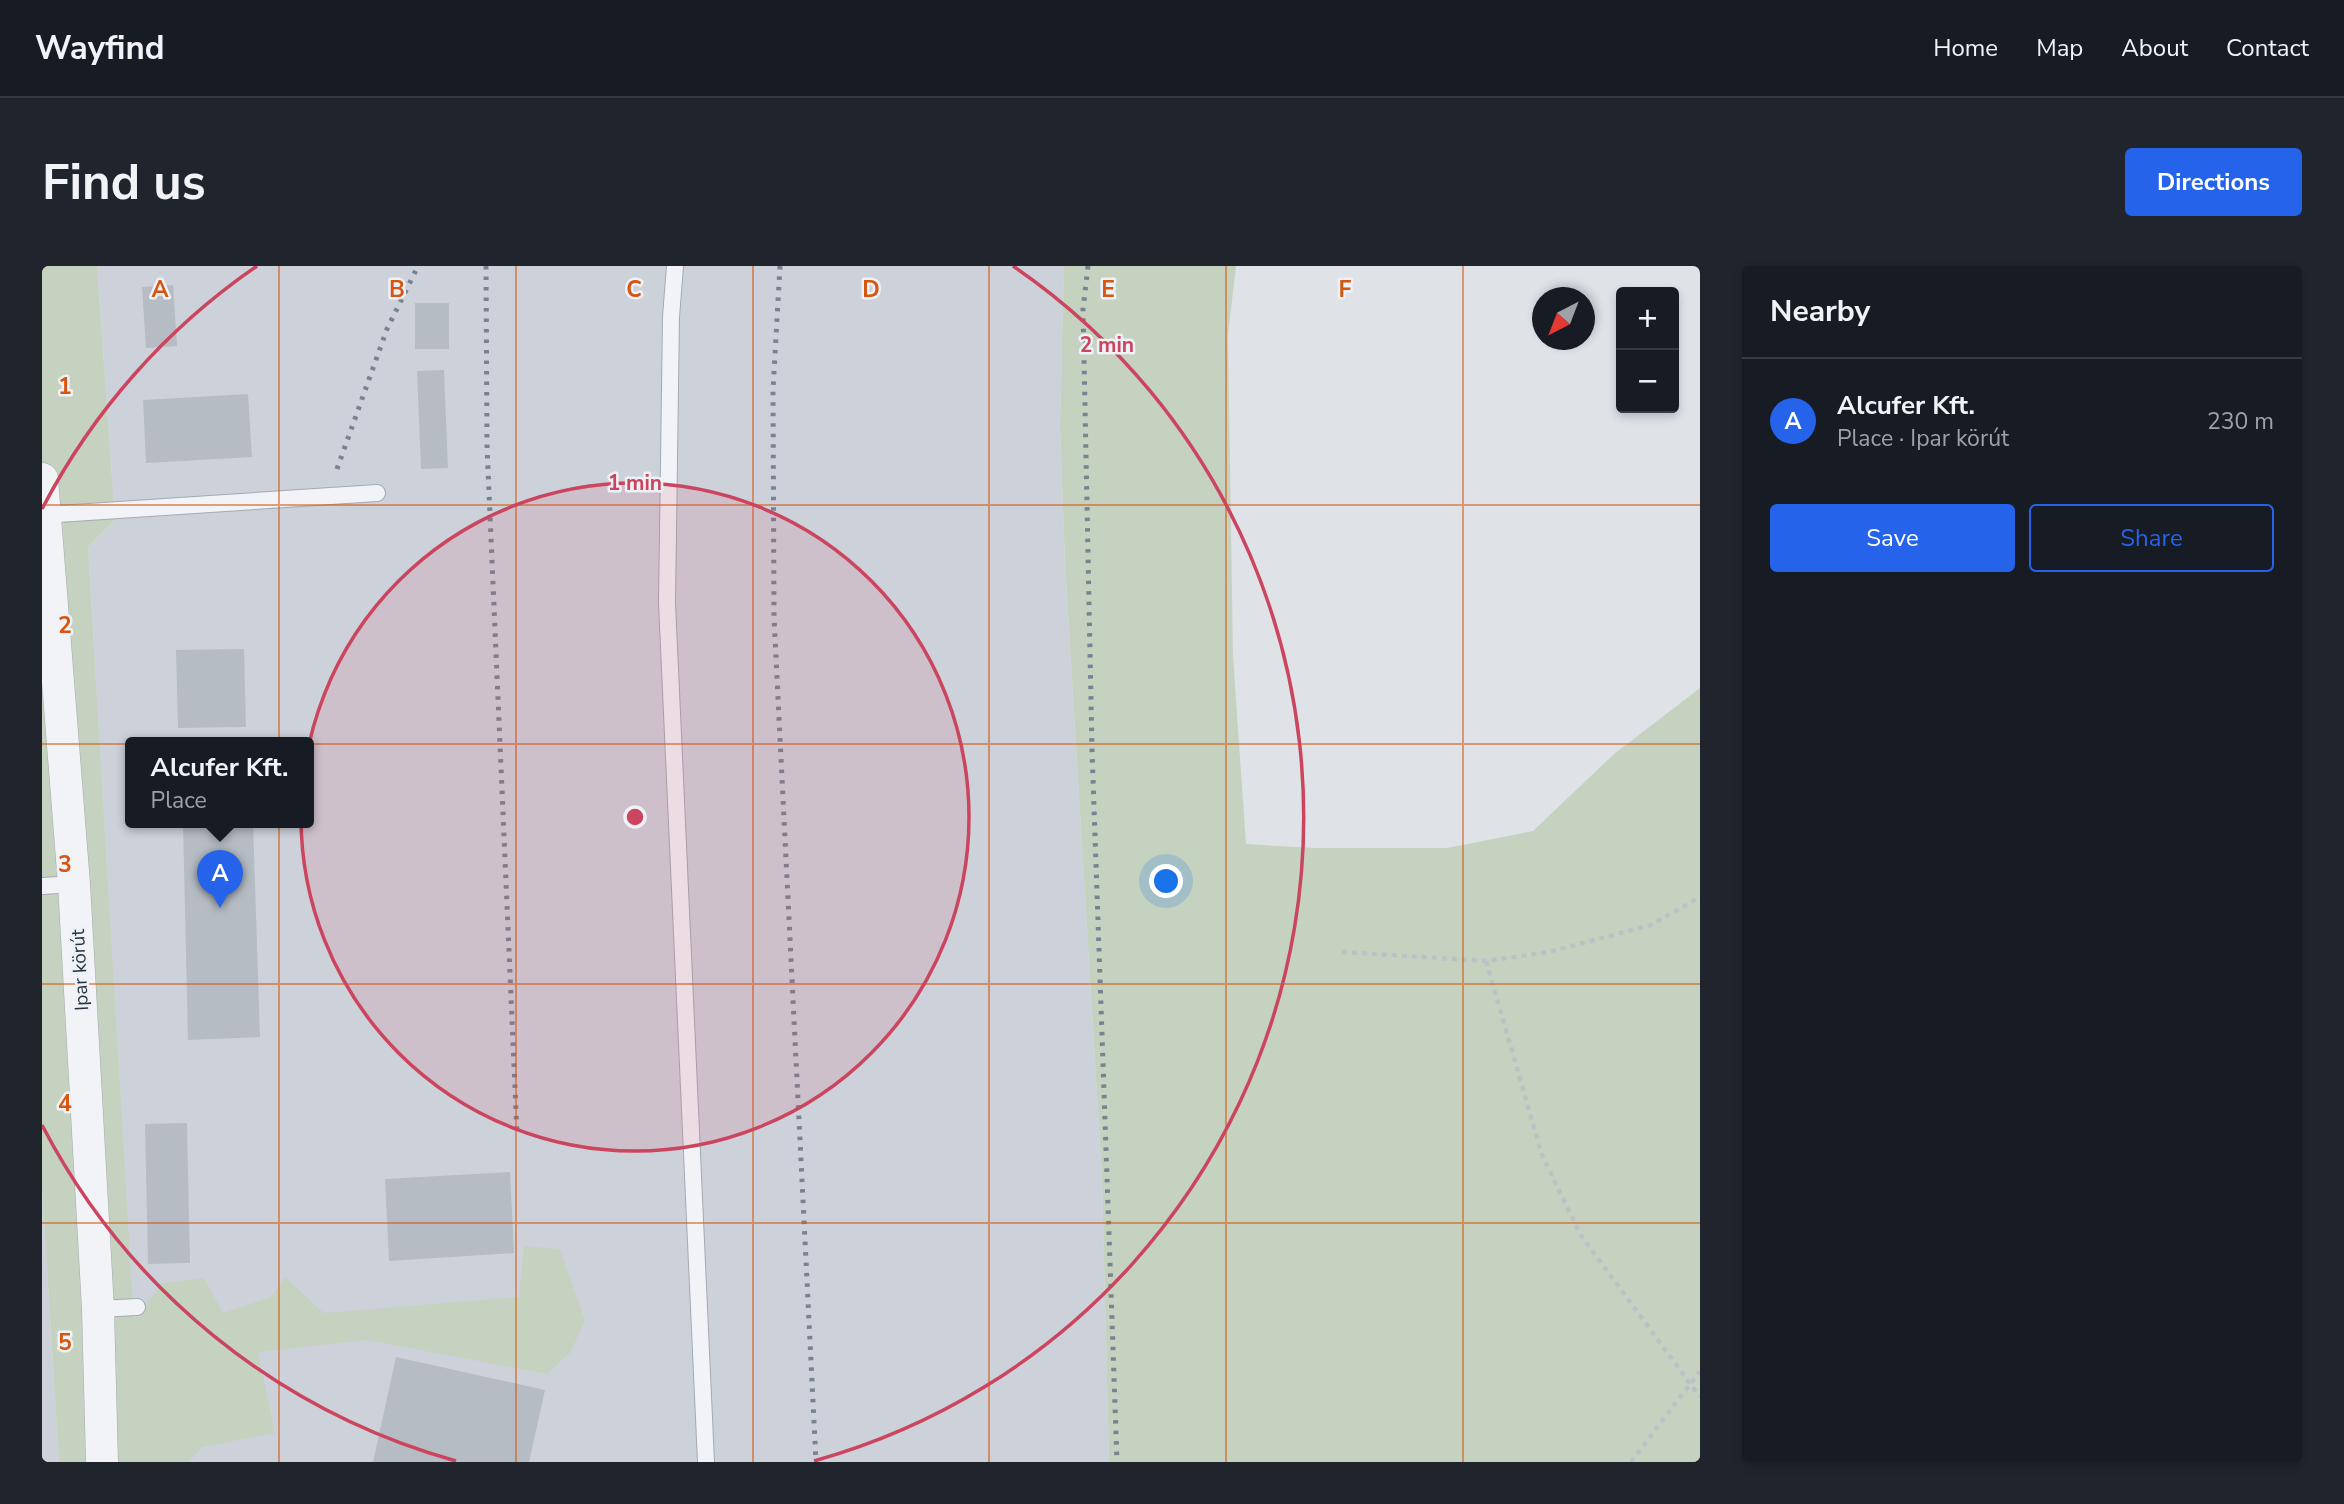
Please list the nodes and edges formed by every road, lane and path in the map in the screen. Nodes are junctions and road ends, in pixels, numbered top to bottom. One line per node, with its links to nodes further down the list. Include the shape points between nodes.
1 (675, 266): 16 (lane, via 667,603)
2 (42, 479): 4 (street, Ipar körút)
3 (377, 493): 4 (lane)
4 (43, 515): 5 (street, Ipar körút)
5 (74, 884): 6 (lane); 11 (street, Ipar körút)
6 (42, 886)
7 (1700, 898): 9 (path, via 1651,925 1549,952)
8 (1342, 952): 9 (path)
9 (1486, 961): 13 (path, via 1542,1155 1574,1223)
10 (137, 1307): 11 (lane)
11 (98, 1309): 15 (street, Ipar körút)
12 (1700, 1371): 13 (path)
13 (1689, 1383): 14 (path); 17 (path)
14 (1700, 1397)
15 (102, 1462)
16 (706, 1462)
17 (1631, 1462)

